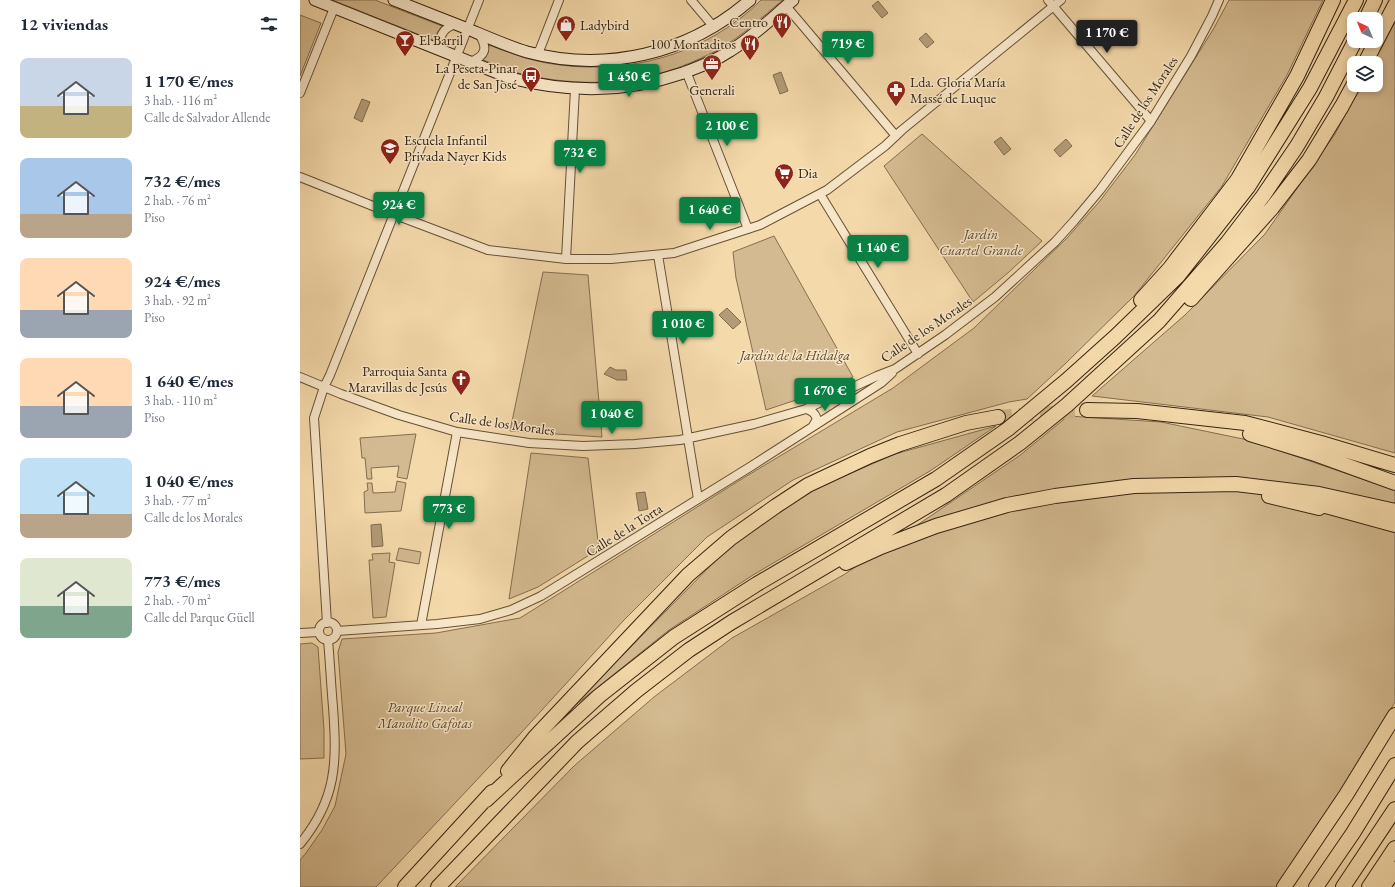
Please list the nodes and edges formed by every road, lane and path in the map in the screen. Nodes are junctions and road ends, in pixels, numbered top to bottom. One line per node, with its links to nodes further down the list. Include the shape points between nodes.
1 (314, 0): 15 (street)
2 (479, 0): 19 (street)
3 (559, 0): 23 (street)
4 (691, 0): 18 (street)
5 (750, 0): 18 (street)
6 (1060, 0): 13 (street)
7 (1219, 0): 31 (street, Calle de los Morales, via 1191,56)
8 (1333, 0): 39 (highway, via 1297,76 1238,179 1170,268 1143,297)
9 (1356, 0): 39 (highway, via 1310,88 1248,187 1178,276)
10 (1375, 0): 16 (highway)
11 (399, 1): 17 (street)
12 (790, 3): 27 (street, via 730,51 711,62); 32 (street)
13 (1050, 3): 31 (street); 32 (street)
14 (1395, 5): 24 (highway)
15 (334, 8): 22 (street); 30 (street)
16 (1369, 12)
17 (456, 24): 19 (street); 22 (street, via 442,32 440,42)
18 (713, 26): 23 (street, via 675,46 617,59 582,60)
19 (467, 29): 20 (street); 25 (street)
20 (479, 34): 23 (street); 26 (street, via 484,42 484,52)
21 (1351, 48): 44 (highway, via 1297,146 1227,243 1159,321)
22 (443, 51): 25 (street)
23 (536, 54)
24 (1369, 56)
25 (456, 57): 26 (street); 35 (street)
26 (470, 62): 28 (street, via 510,78)
27 (686, 71): 28 (street, via 637,86); 36 (street)
28 (574, 89): 38 (street)
29 (1350, 92): 44 (highway, via 1309,160 1272,208 1196,294 1092,390)
30 (300, 93)
31 (1151, 121): 40 (street, Calle de los Morales, via 1100,190 1054,242 995,297)
32 (896, 136): 34 (street)
33 (300, 177): 35 (street)
34 (820, 194): 36 (street); 40 (street)
35 (393, 214): 38 (street, via 488,250); 43 (street)
36 (748, 229): 37 (street, via 674,253)
37 (658, 255): 38 (street); 51 (street)
38 (566, 259)
39 (1115, 336): 70 (highway, via 1008,429 936,479 757,584 674,637 599,696)
40 (918, 354): 41 (street, Calle de los Morales)
41 (895, 369): 45 (street, Calle de los Morales); 49 (street, Calle de la Torta, via 881,383)
42 (300, 377): 43 (street, Calle de los Morales)
43 (324, 387): 50 (street, Calle de los Morales, via 399,415); 61 (street, via 314,418)
44 (1067, 405): 60 (highway, via 1020,443 946,495)
45 (806, 409): 49 (street, via 812,410 817,419); 51 (street, Calle de los Morales, via 754,424)
46 (1087, 410): 47 (highway)
47 (1192, 416): 52 (highway, via 1245,424); 53 (highway, via 1312,453)
48 (998, 417): 70 (highway, via 966,423 870,456 808,485 730,538 688,575 535,737)
49 (812, 427): 56 (street, Calle de la Torta)
50 (457, 432): 51 (street, Calle de los Morales, via 525,442 580,446 635,444); 62 (street)
51 (689, 438): 56 (street)
52 (1395, 465)
53 (1395, 483)
54 (1090, 491): 55 (highway); 57 (highway, via 1134,486 1236,484 1319,494); 60 (highway, via 1007,505 936,526 849,562 757,614)
55 (1269, 496): 58 (highway, via 1326,506); 59 (highway, via 1350,516)
56 (698, 499): 62 (street, Calle de la Torta, via 542,596 511,610 480,619)
57 (1395, 511)
58 (1395, 526)
59 (1395, 536)
60 (732, 622): 76 (highway, via 689,650 636,691 577,742)
61 (327, 623): 63 (street, via 334,624); 64 (street, via 321,626)
62 (421, 625): 63 (street, Calle de la Torta)
63 (337, 631): 66 (street, via 334,637)
64 (319, 632): 65 (street); 66 (street, via 322,638)
65 (300, 633)
66 (328, 640): 72 (street, via 335,749 333,778 319,817)
67 (1395, 715): 77 (highway, via 1346,795)
68 (1395, 727): 78 (highway, via 1325,841)
69 (1395, 765): 79 (highway)
70 (486, 800): 75 (highway)
71 (1395, 809): 80 (highway)
72 (300, 844)
73 (1395, 848): 81 (highway)
74 (1395, 869): 82 (highway)
75 (405, 887)
76 (438, 887)
77 (1284, 887)
78 (1292, 887)
79 (1316, 887)
80 (1343, 887)
81 (1369, 887)
82 (1383, 887)

